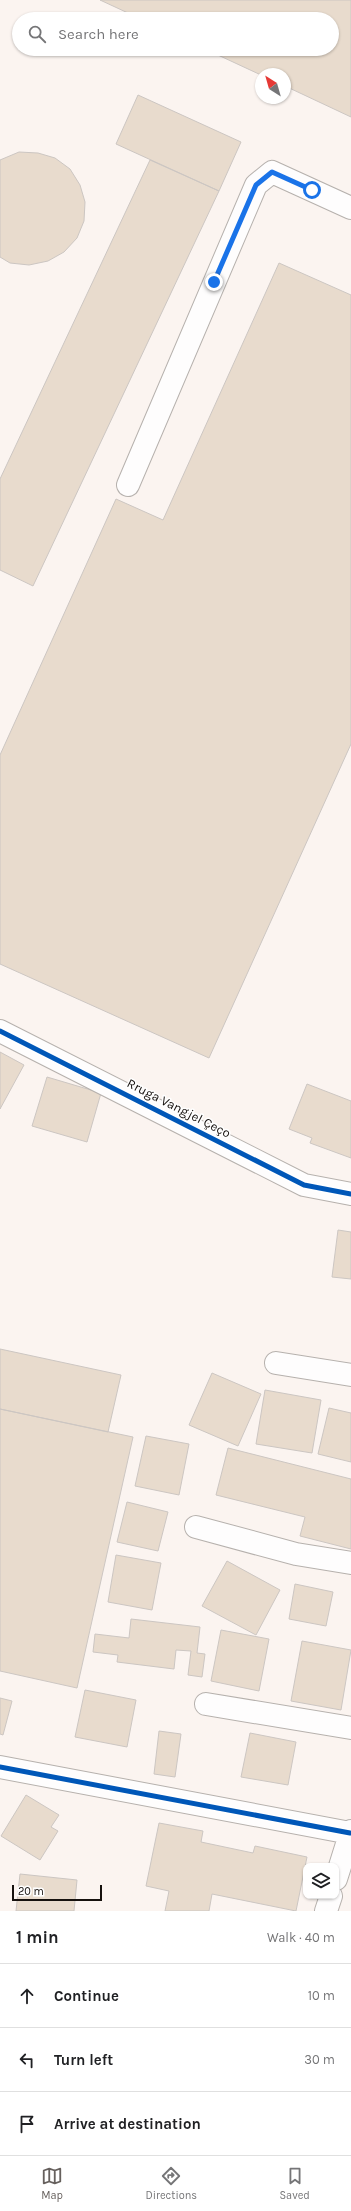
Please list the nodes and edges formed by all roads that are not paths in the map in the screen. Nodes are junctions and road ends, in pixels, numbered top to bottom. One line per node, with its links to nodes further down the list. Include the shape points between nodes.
1 (351, 208): 2 (street, via 272,172 256,185)
2 (128, 485)
3 (0, 1031): 4 (street, Rruga Vangjel Çeço, via 304,1184)
4 (351, 1194)
5 (276, 1363): 6 (street)
6 (351, 1375)
7 (196, 1526): 8 (street, via 296,1554)
8 (351, 1563)
9 (206, 1704): 10 (street)
10 (351, 1728)
11 (0, 1767): 12 (street)
12 (351, 1832): 13 (street)
13 (339, 1870)
14 (330, 1899): 15 (street)
15 (326, 1911)

